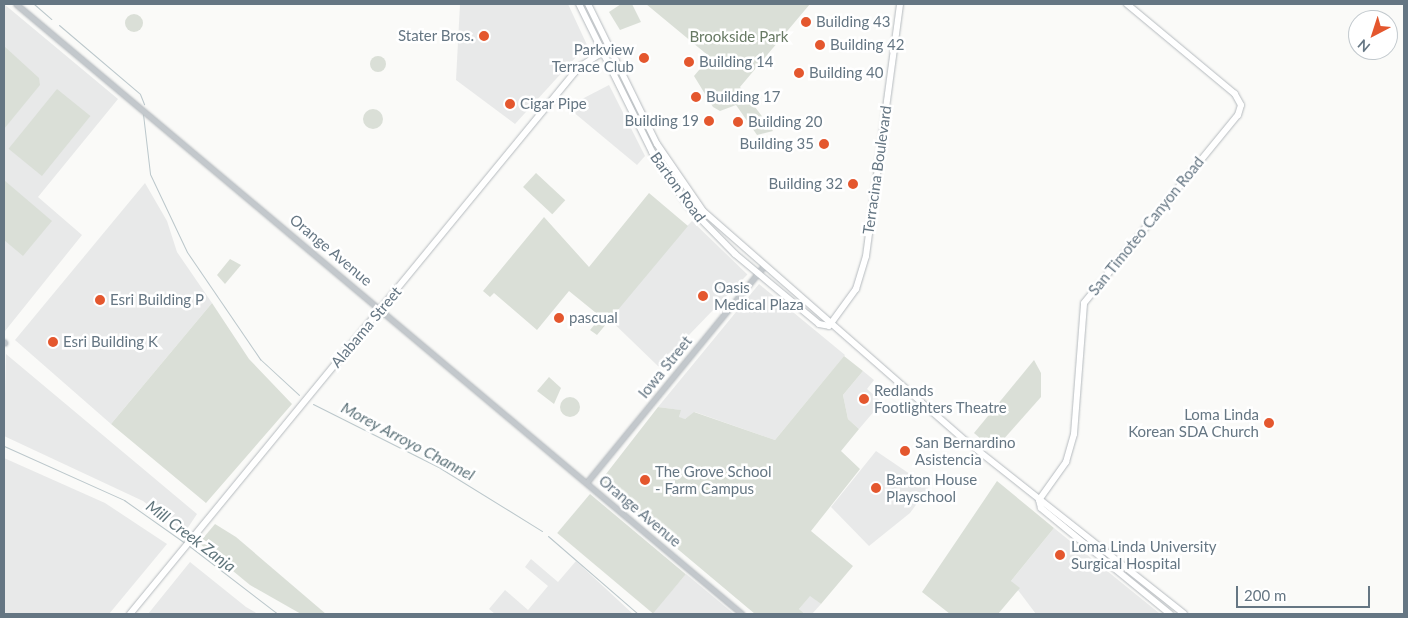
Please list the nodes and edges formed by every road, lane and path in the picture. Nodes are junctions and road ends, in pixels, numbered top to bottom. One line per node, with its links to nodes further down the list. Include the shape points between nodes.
1 (16, 4): 12 (street, Orange Avenue)
2 (579, 4): 7 (main road, Barton Road)
3 (588, 4): 6 (main road, Barton Road)
4 (900, 4): 13 (main road, Terracina Boulevard, via 866,256 856,289)
5 (1127, 4): 15 (main road, San Timoteo Canyon Road, via 1235,94 1241,105 1238,115 1084,303 1074,434 1066,462)
6 (609, 48): 7 (main road, Alabama Street); 8 (main road, Barton Road, via 657,144)
7 (602, 51): 9 (main road, Barton Road, via 652,152); 12 (main road, Alabama Street, via 579,67)
8 (696, 202): 9 (main road); 10 (main road, Barton Road)
9 (689, 207): 11 (main road, Barton Road)
10 (763, 267): 11 (street, Iowa Street); 13 (main road, Barton Road)
11 (758, 273): 13 (main road, Barton Road, via 819,324); 14 (street, Iowa Street)
12 (381, 310): 14 (street, Orange Avenue); 17 (main road, Alabama Street)
13 (829, 326): 15 (main road, Barton Road)
14 (587, 482): 18 (street, Orange Avenue)
15 (1039, 500): 16 (main road, Barton Road, via 1047,502); 19 (main road, Barton Road, via 1041,508)
16 (1179, 613)
17 (130, 614)
18 (742, 614)
19 (1170, 614)

